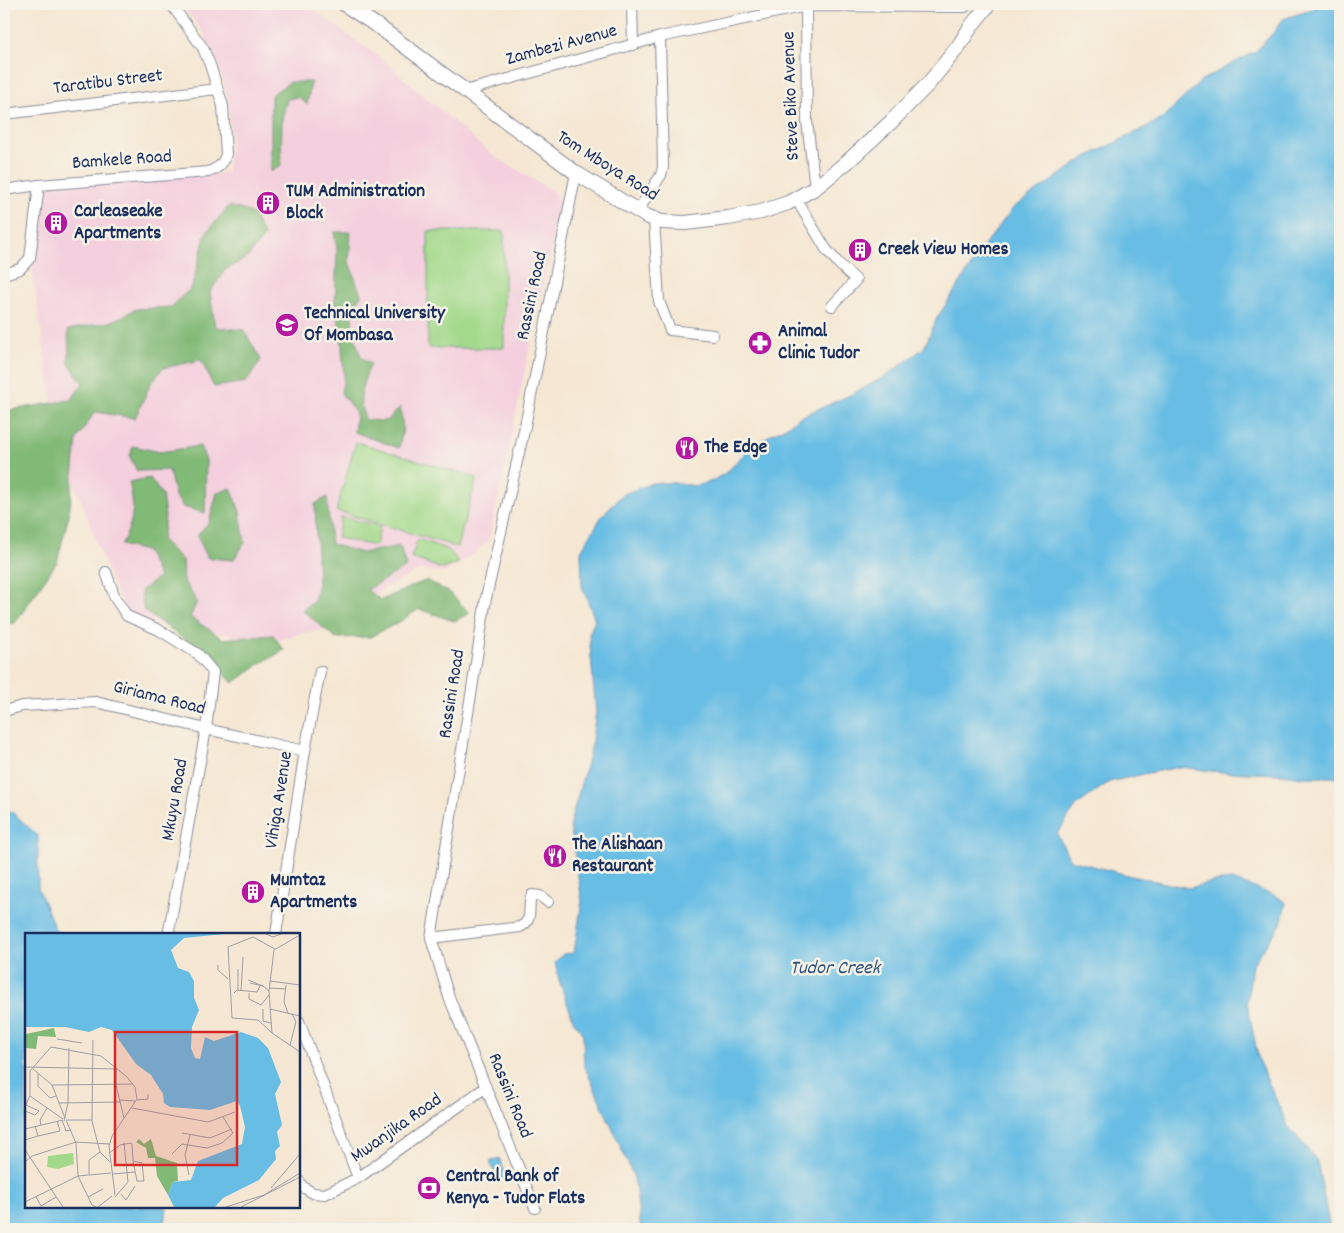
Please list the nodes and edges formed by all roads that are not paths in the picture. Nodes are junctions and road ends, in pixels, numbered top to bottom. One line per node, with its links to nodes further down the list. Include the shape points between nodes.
1 (171, 4): 10 (street, via 203,48)
2 (344, 4): 11 (main road, Tom Mboya Road)
3 (632, 4): 9 (street)
4 (989, 4): 7 (main road, Tom Mboya Road)
5 (806, 5): 6 (street, Zambezi Avenue); 8 (street, Zambezi Avenue); 15 (street, Steve Biko Avenue, via 807,121)
6 (965, 5): 7 (street)
7 (972, 25): 15 (main road, Tom Mboya Road, via 929,83 891,122)
8 (660, 37): 9 (street, Zambezi Avenue); 18 (street, via 663,167)
9 (633, 44): 11 (street, Zambezi Avenue)
10 (217, 89): 12 (street, Taratibu Street); 14 (street, Bamkele Road, via 223,106 226,154 218,168 208,172)
11 (465, 91): 13 (main road, Tom Mboya Road)
12 (4, 114)
13 (576, 173): 18 (main road, Tom Mboya Road); 31 (street, Rassini Road, via 524,431 486,598)
14 (39, 185): 16 (street, Bamkele Road); 20 (street, via 30,258 20,269)
15 (815, 188): 17 (main road, Tom Mboya Road)
16 (4, 190)
17 (796, 199): 19 (main road, Tom Mboya Road, via 762,212 728,218 685,223); 21 (street, via 826,249 856,280)
18 (637, 212): 19 (main road, Tom Mboya Road)
19 (654, 219): 22 (street, via 659,301 670,330)
20 (4, 274)
21 (832, 306)
22 (713, 335)
23 (106, 572): 26 (street, Mkuyu Road, via 115,598 127,616 159,630 198,654 213,672)
24 (320, 671): 27 (street, Vihiga Avenue)
25 (4, 711): 26 (street, Giriama Road, via 22,706 96,702)
26 (206, 729): 27 (street, Giriama Road); 29 (street, Mkuyu Road)
27 (305, 751): 30 (street, Vihiga Avenue)
28 (548, 902): 31 (street, via 532,895 528,921 520,927)
29 (170, 933)
30 (276, 933)
31 (431, 938): 33 (street, Rassini Road, via 449,997)
32 (300, 1024): 34 (street)
33 (486, 1087): 34 (street, Mwanjika Road); 36 (street, Rassini Road)
34 (358, 1178): 35 (street, Mwanjika Road, via 325,1194 313,1193)
35 (300, 1182)
36 (535, 1208)

